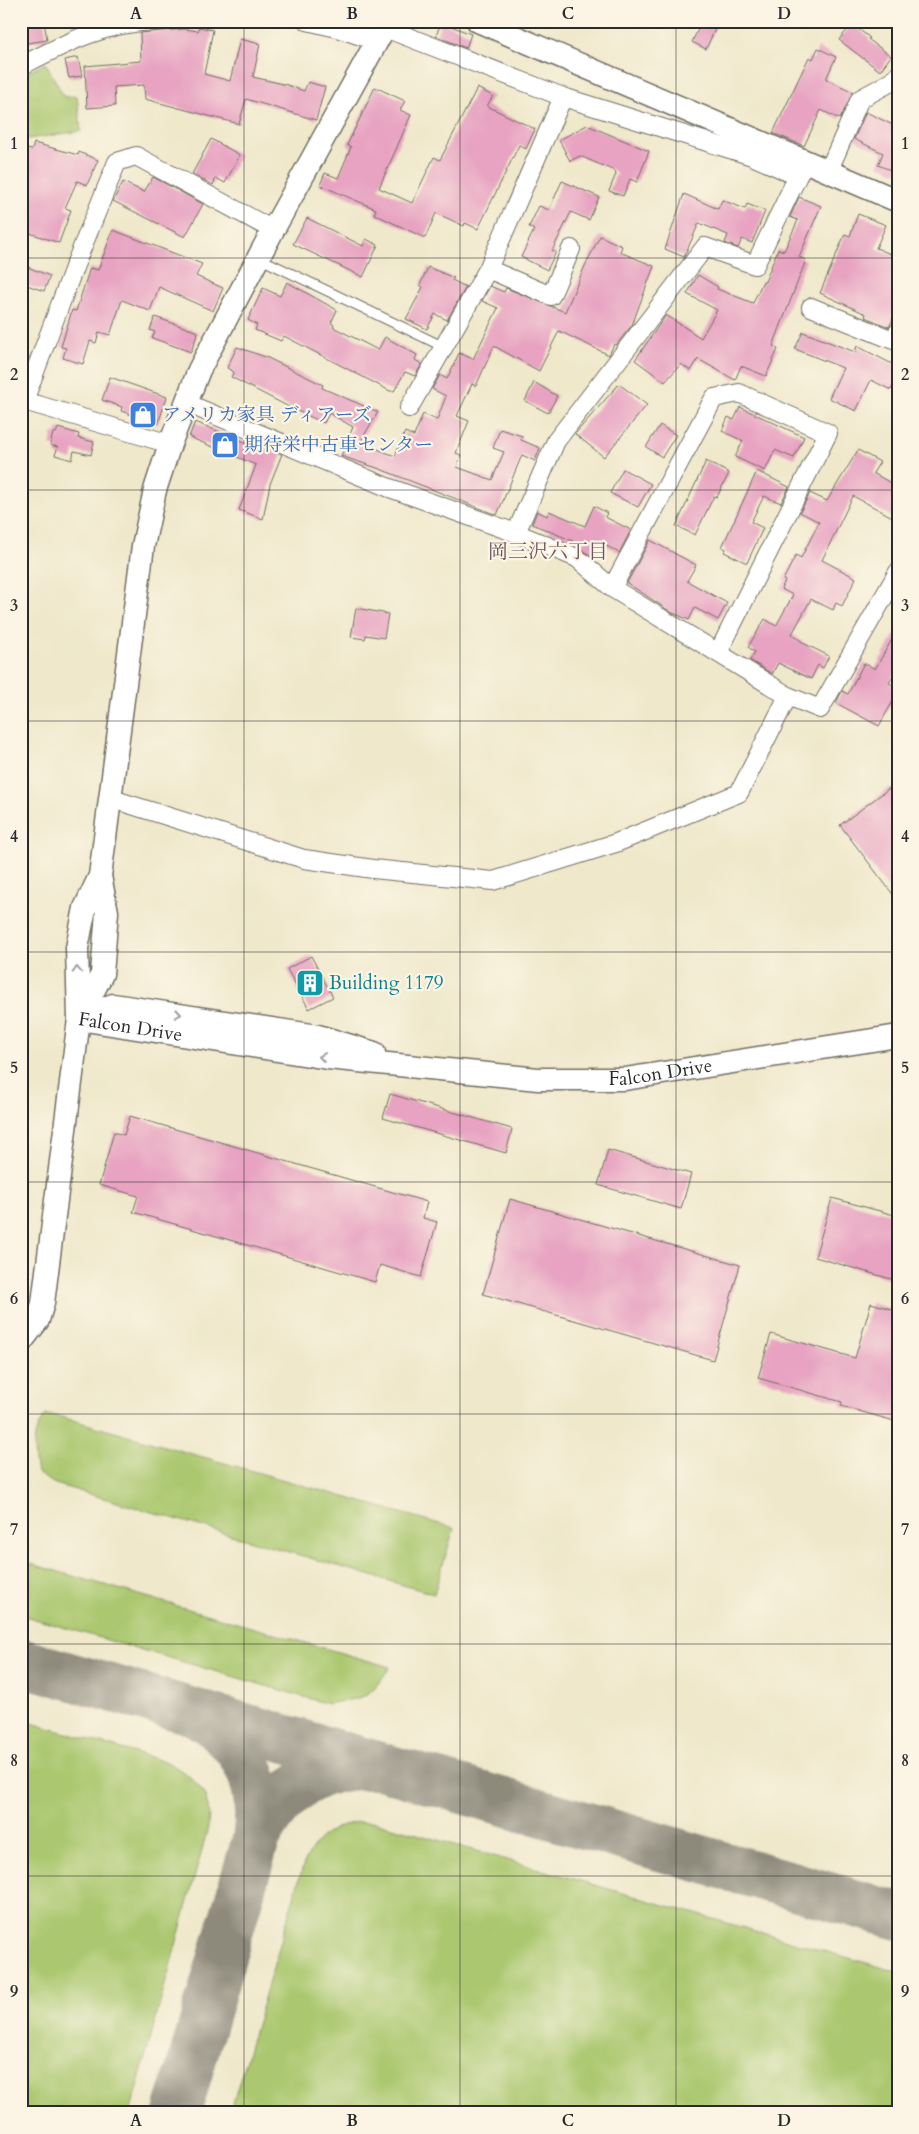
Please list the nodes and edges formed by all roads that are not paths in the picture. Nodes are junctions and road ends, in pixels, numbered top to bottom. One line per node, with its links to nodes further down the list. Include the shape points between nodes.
1 (155, 21): 5 (street, via 132,22 94,31)
2 (307, 21): 4 (street, via 337,28)
3 (478, 21): 8 (street)
4 (383, 30): 7 (street); 11 (street)
5 (21, 66)
6 (898, 75): 9 (street, via 860,99)
7 (564, 98): 8 (street); 14 (street)
8 (801, 168): 9 (street); 22 (street, via 755,265 705,247 556,441)
9 (828, 172): 10 (street)
10 (898, 202)
11 (273, 230): 13 (street); 18 (street, via 136,156 117,162)
12 (571, 249): 14 (street, via 551,296)
13 (259, 258): 17 (lane); 19 (street, via 199,370)
14 (488, 269): 17 (street)
15 (811, 307): 16 (street, via 894,340)
16 (898, 332)
17 (444, 347): 20 (street)
18 (23, 401): 21 (street)
19 (186, 403): 21 (street); 22 (street, via 387,487)
20 (409, 408)
21 (170, 444): 27 (street, via 155,490 143,546)
22 (516, 533): 24 (street, via 577,558)
23 (898, 572): 26 (street, via 820,710)
24 (612, 588): 25 (street); 25 (street, via 714,398 739,393 828,434)
25 (718, 653): 26 (street)
26 (788, 696): 27 (street, via 739,793 616,843 493,881 304,859)
27 (109, 798): 28 (street)
28 (100, 876): 29 (street, via 107,912); 31 (street, one-way to 28, via 77,948 86,908)
29 (102, 974): 30 (street); 31 (street)
30 (130, 1007): 31 (street, Falcon Drive, via 113,1004); 33 (street, Falcon Drive, one-way to 33, via 318,1036)
31 (79, 1019): 33 (street, Falcon Drive, one-way to 31, via 328,1058); 34 (street, Falcon Drive, via 43,1303 38,1320)
32 (898, 1036): 33 (street, Falcon Drive, via 624,1079 538,1079)
33 (423, 1068)
34 (21, 1342)

